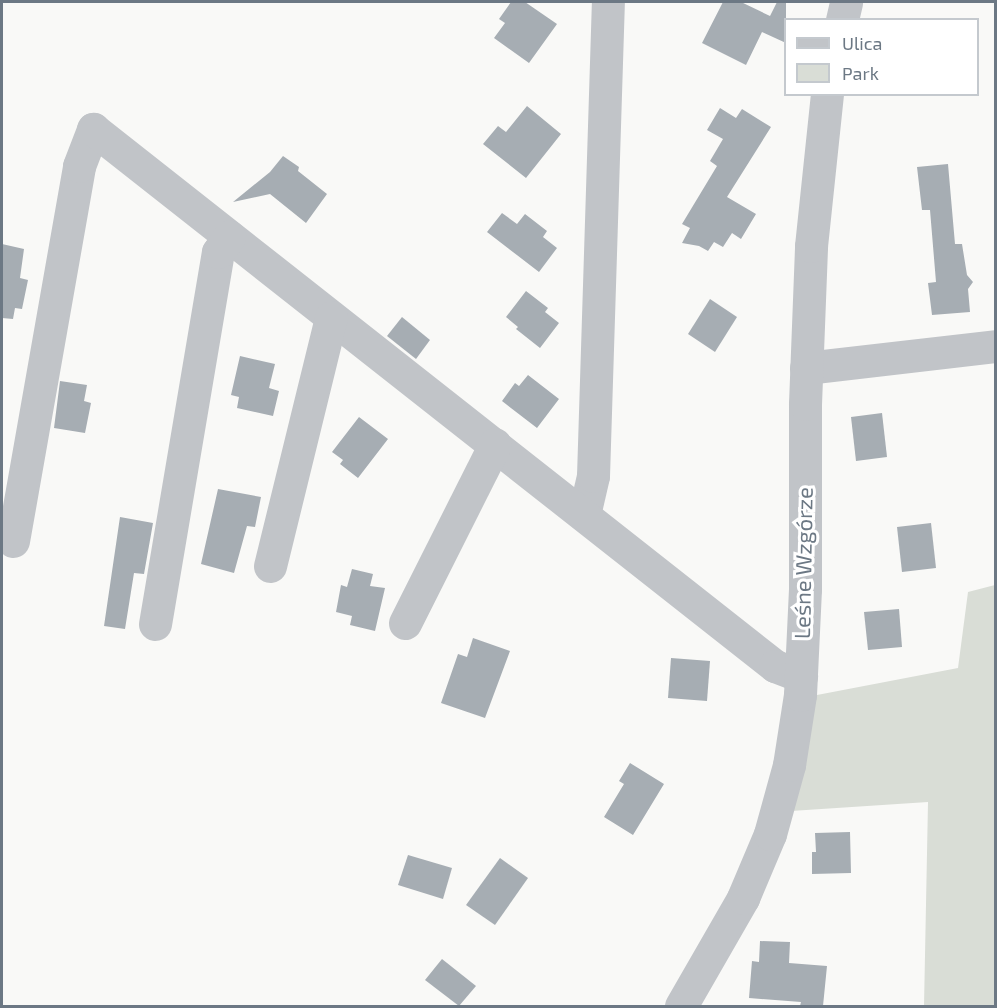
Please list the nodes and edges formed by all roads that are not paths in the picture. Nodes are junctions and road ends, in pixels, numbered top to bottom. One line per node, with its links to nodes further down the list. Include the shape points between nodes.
1 (608, 2): 10 (street, via 593,476)
2 (846, 2): 3 (street)
3 (842, 18)
4 (827, 96): 8 (street, Leśne Wzgórze, via 811,246)
5 (229, 237): 6 (street); 11 (street, via 93,129 79,166); 14 (street, via 218,252)
6 (331, 316): 9 (street); 12 (street)
7 (996, 346): 8 (street)
8 (806, 368): 15 (street, Leśne Wzgórze)
9 (495, 444): 10 (street); 13 (street)
10 (584, 514): 15 (street, via 775,666)
11 (13, 542)
12 (270, 566)
13 (405, 623)
14 (155, 624)
15 (801, 676): 16 (street, Leśne Wzgórze, via 789,765 770,834 743,898)
16 (681, 1006)

